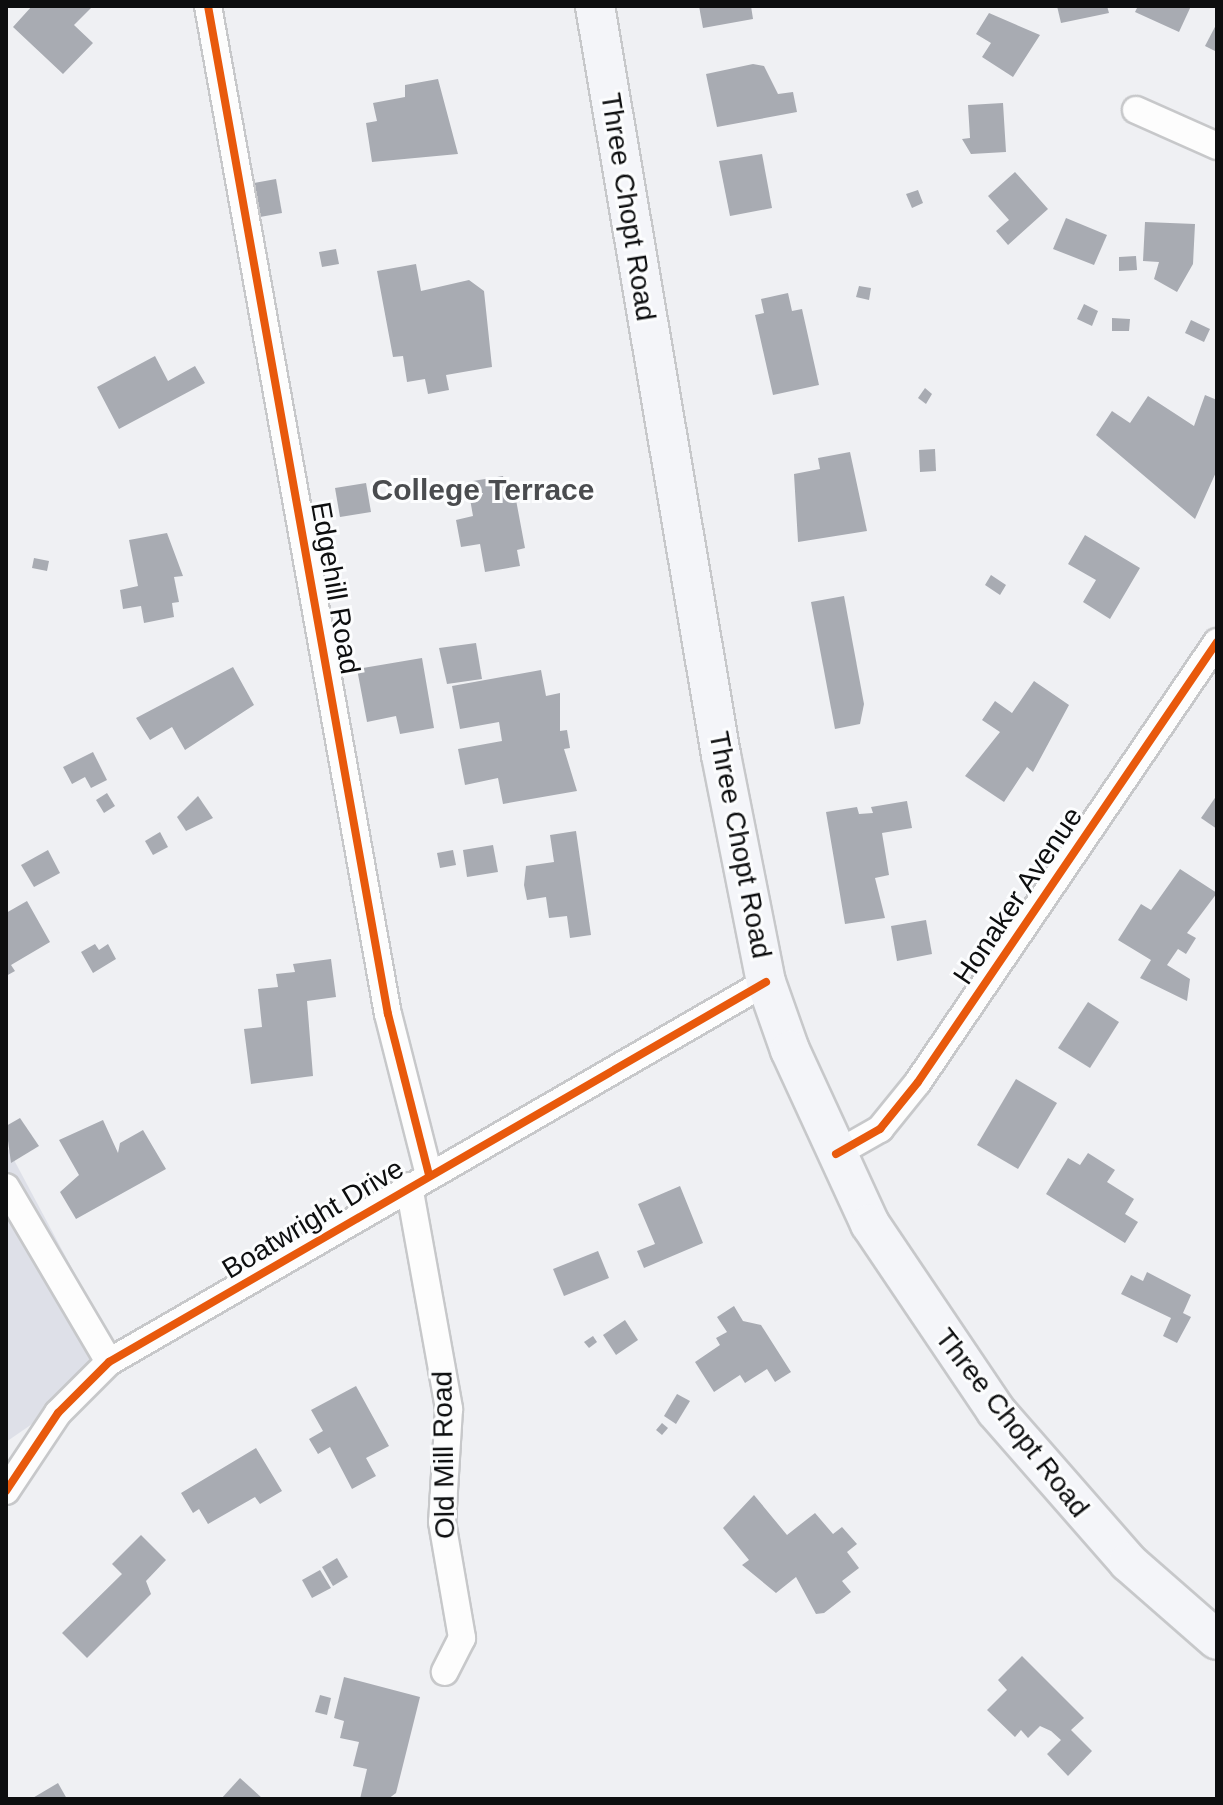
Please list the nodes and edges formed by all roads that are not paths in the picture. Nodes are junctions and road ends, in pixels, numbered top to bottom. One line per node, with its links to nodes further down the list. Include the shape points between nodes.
1 (208, 6): 8 (street, Edgehill Road)
2 (595, 6): 6 (main road, Three Chopt Road)
3 (1136, 110): 4 (street)
4 (1217, 146)
5 (1217, 642): 7 (street, Honaker Avenue, via 918,1082 880,1129)
6 (766, 982): 7 (main road, Three Chopt Road); 8 (street, Boatwright Drive)
7 (836, 1154): 12 (main road, Three Chopt Road, via 914,1296 996,1411 1118,1552)
8 (419, 1180): 10 (street, Boatwright Drive); 13 (street, Old Mill Road, via 449,1409 442,1522 462,1638)
9 (6, 1187): 10 (street)
10 (109, 1362): 11 (street, Boatwright Drive, via 58,1413)
11 (6, 1491)
12 (1217, 1640)
13 (445, 1672)

